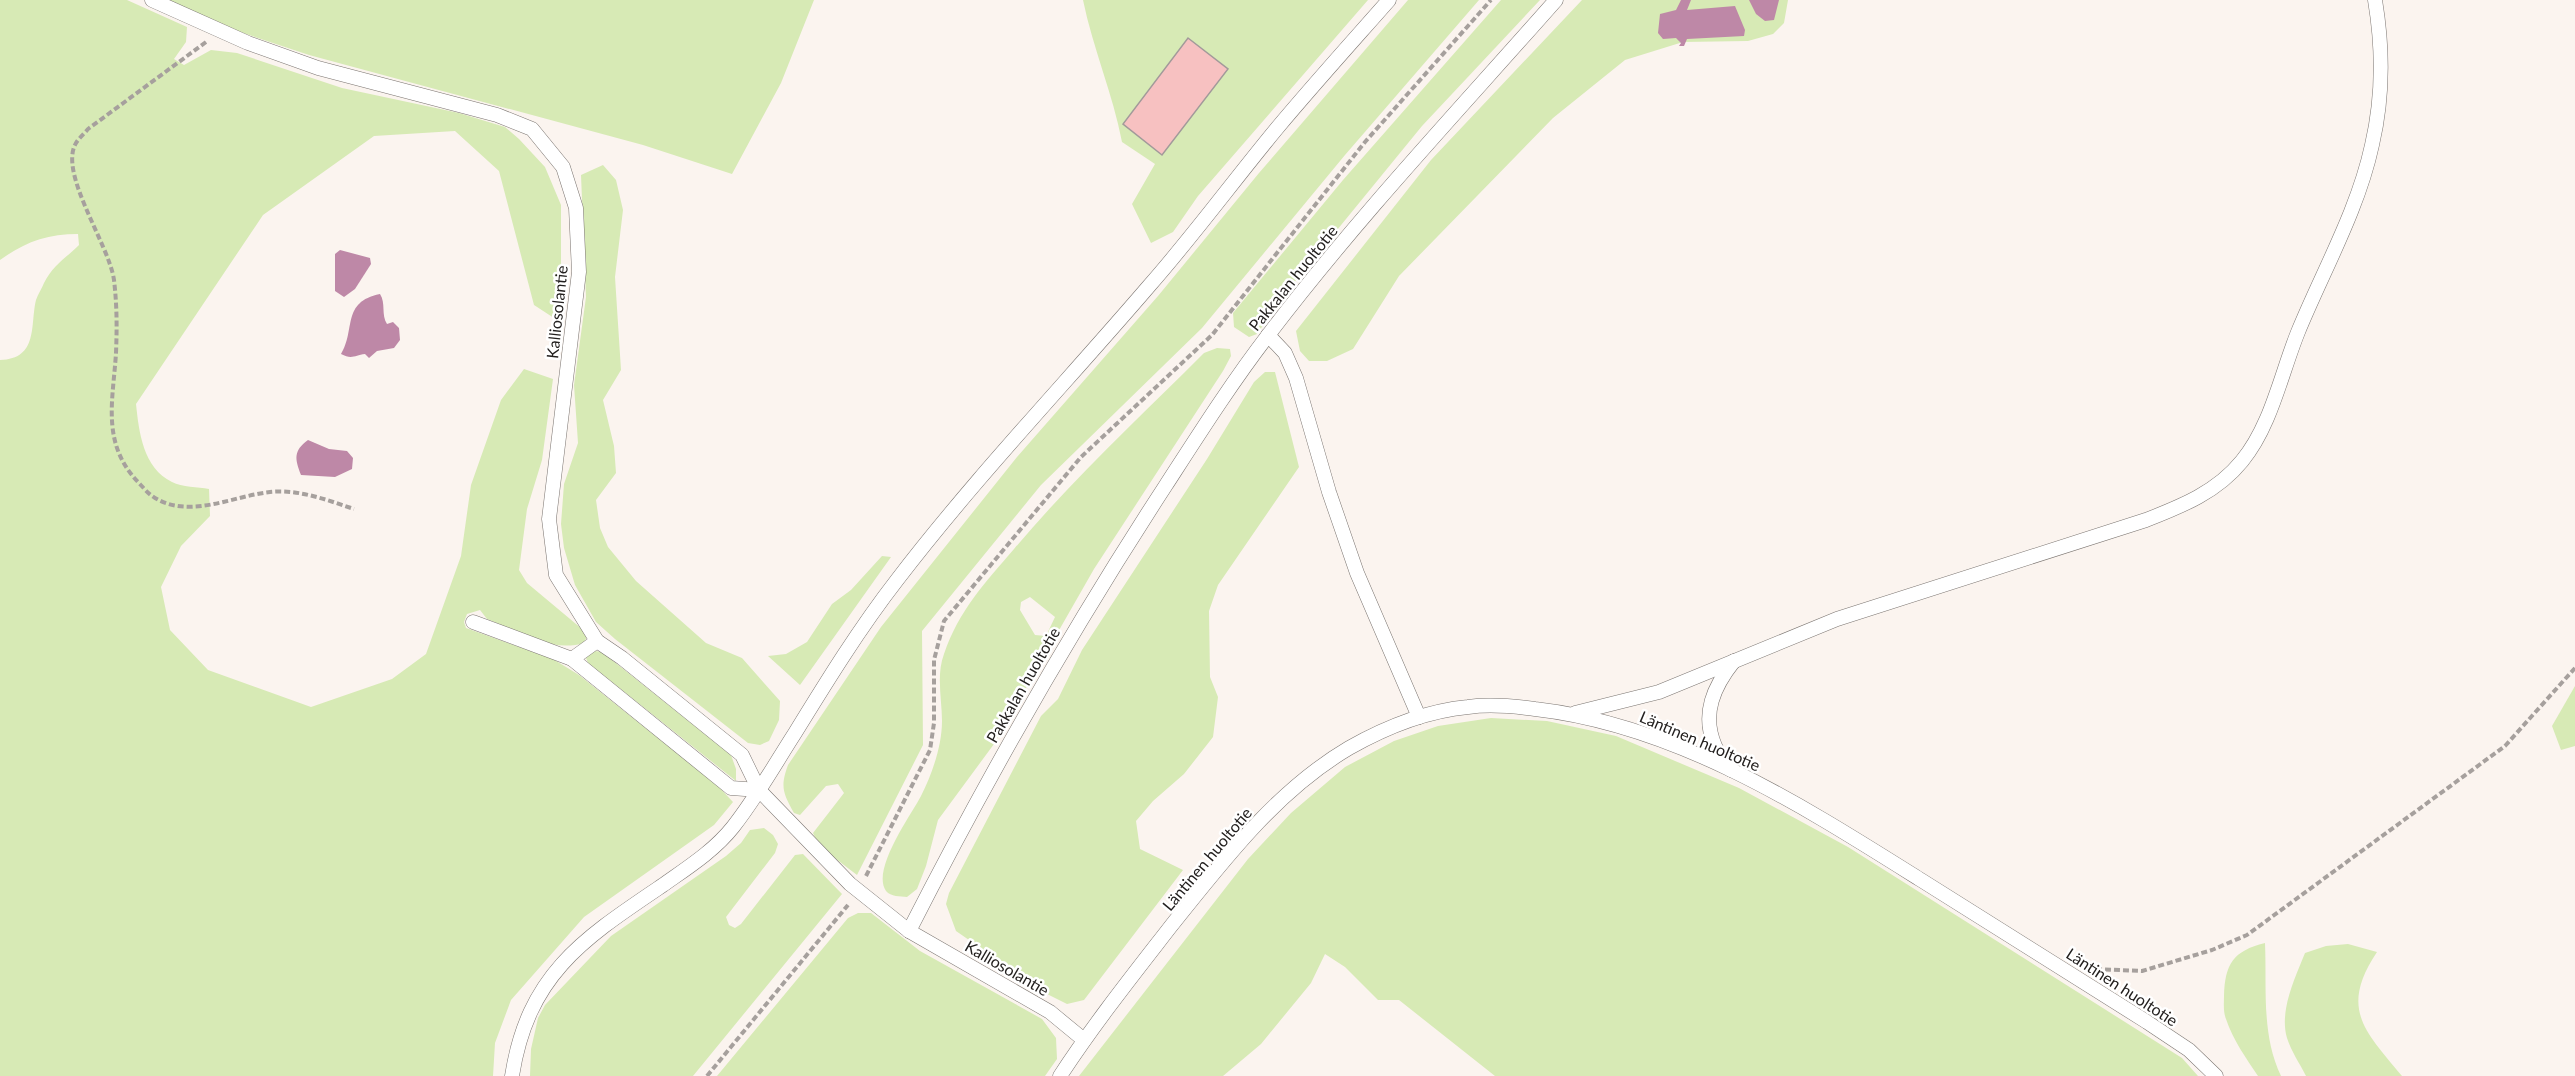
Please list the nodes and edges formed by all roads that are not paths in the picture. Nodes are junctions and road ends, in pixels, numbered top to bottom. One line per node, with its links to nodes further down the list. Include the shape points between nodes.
1 (152, 0): 7 (lane, Kalliosolantie, via 248,43 318,68 497,115 532,129 563,167 576,208 579,272 549,519 556,575)
2 (1389, 0): 13 (lane, via 1279,126 1152,284 969,490 841,658)
3 (1556, 0): 5 (lane, Pakkalan huoltotie, via 1352,231)
4 (2375, 0): 9 (lane, via 2381,85 2370,155 2267,414 2253,445 2226,478 2184,505 2146,520 1837,619)
5 (1268, 335): 11 (lane, via 1285,353 1296,378 1329,492 1358,573); 14 (lane, Pakkalan huoltotie, via 1077,623)
6 (473, 622): 8 (lane)
7 (597, 641): 8 (lane); 13 (lane, Kalliosolantie, via 742,755)
8 (572, 659): 13 (lane, via 731,788)
9 (1735, 660): 10 (lane, via 1659,692); 12 (lane, via 1719,680 1712,698 1710,722 1715,746)
10 (1573, 713): 11 (lane, Läntinen huoltotie, via 1507,705 1471,706); 12 (lane, Läntinen huoltotie, via 1649,735)
11 (1419, 717): 15 (lane, Läntinen huoltotie, via 1349,748 1289,792 1197,893)
12 (1731, 770): 18 (lane, Läntinen huoltotie, via 1804,807 2147,1022 2189,1050)
13 (759, 790): 14 (lane, via 859,891); 16 (lane, via 732,829 707,853 613,918 575,948 550,975 532,1006 516,1049)
14 (909, 932): 15 (lane, Kalliosolantie, via 1050,1012)
15 (1084, 1040): 17 (lane, Läntinen huoltotie)
16 (512, 1076)
17 (1059, 1076)
18 (2216, 1076)

